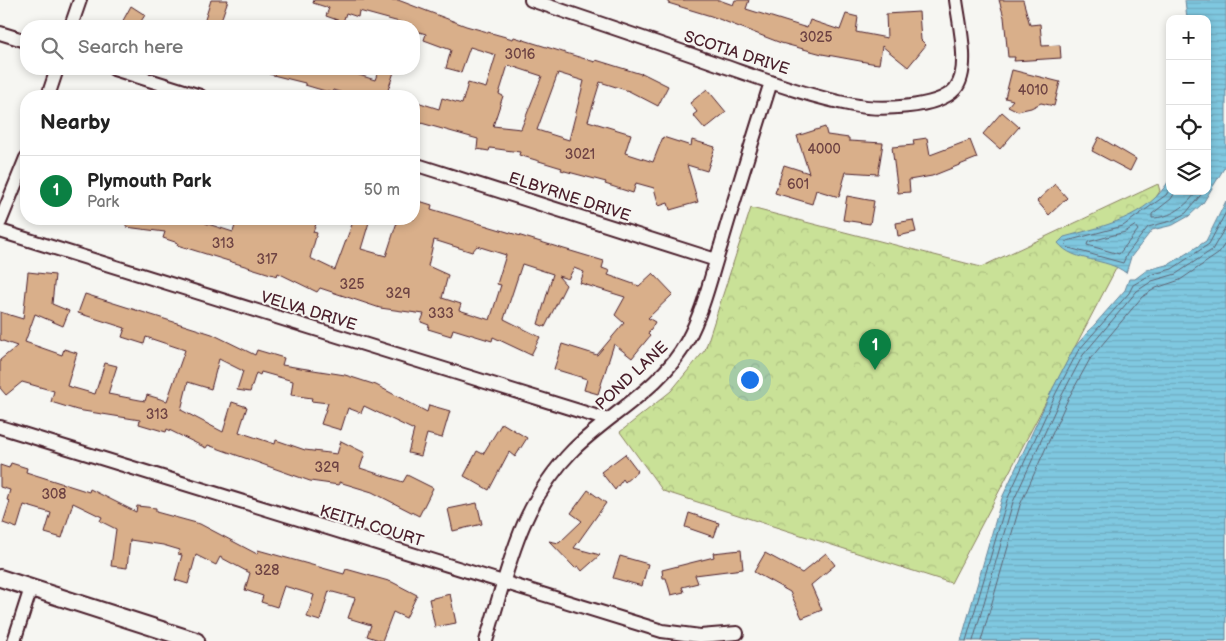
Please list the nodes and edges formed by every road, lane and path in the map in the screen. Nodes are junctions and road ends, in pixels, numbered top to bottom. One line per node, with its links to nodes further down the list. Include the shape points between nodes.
1 (80, 0): 4 (street)
2 (531, 0): 9 (street, SCOTIA DRIVE)
3 (956, 0): 9 (street, SCOTIA DRIVE, via 963,72 955,89 938,100 908,106 853,105)
4 (73, 20)
5 (0, 33): 6 (street)
6 (20, 39)
7 (55, 75): 10 (street)
8 (133, 75): 11 (street)
9 (771, 82): 16 (street, POND LANE)
10 (50, 90)
11 (181, 90)
12 (420, 166): 16 (street, ELBYRNE DRIVE)
13 (20, 173): 14 (street)
14 (0, 222)
15 (0, 231): 17 (street, VELVA DRIVE)
16 (716, 260): 17 (street, POND LANE, via 697,319 673,362)
17 (608, 420): 20 (street, POND LANE, via 568,456 530,505)
18 (0, 427): 20 (street, KEITH COURT)
19 (0, 578): 21 (street)
20 (504, 582): 22 (street, KEITH COURT, via 662,631 700,636); 26 (street, POND LANE)
21 (31, 588): 23 (street); 24 (street)
22 (737, 634)
23 (173, 638): 25 (street)
24 (14, 641)
25 (196, 641)
26 (486, 641)

